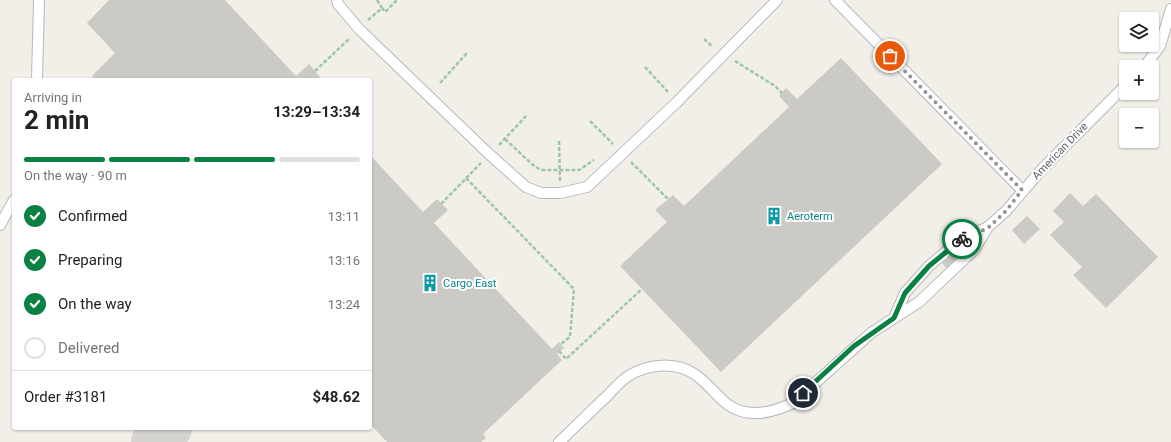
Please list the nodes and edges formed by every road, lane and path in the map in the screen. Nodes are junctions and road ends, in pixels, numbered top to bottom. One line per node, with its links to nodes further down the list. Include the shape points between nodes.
1 (39, 0): 13 (lane)
2 (337, 0): 24 (lane, via 359,29 526,187 541,193)
3 (377, 0): 6 (path)
4 (777, 0): 10 (lane)
5 (835, 0): 23 (lane)
6 (382, 8)
7 (1171, 9): 11 (lane, via 1160,46)
8 (704, 39): 10 (path)
9 (467, 54): 14 (path)
10 (723, 54): 16 (path); 17 (lane)
11 (1149, 60)
12 (645, 67): 17 (path)
13 (37, 78)
14 (440, 83)
15 (1119, 92): 23 (lane, American Drive)
16 (782, 93)
17 (677, 102): 24 (lane, via 587,187)
18 (505, 140): 21 (path, via 541,170)
19 (559, 141): 21 (path)
20 (594, 160): 21 (path, via 579,170)
21 (560, 171): 24 (path)
22 (466, 178): 30 (path, via 574,289 570,337)
23 (1022, 190): 27 (lane, American Drive, via 1006,211)
24 (560, 193)
25 (12, 204): 26 (lane)
26 (0, 225)
27 (988, 228): 29 (lane, American Drive, via 974,250 919,302); 29 (lane, via 961,239 929,266 905,293)
28 (642, 289): 31 (path, via 566,359)
29 (894, 318): 32 (lane, American Drive, via 854,346 793,403 778,410 761,414 744,412 728,405 696,374 679,367 662,365 644,368 628,376)
30 (561, 344)
31 (560, 352)
32 (559, 442)

